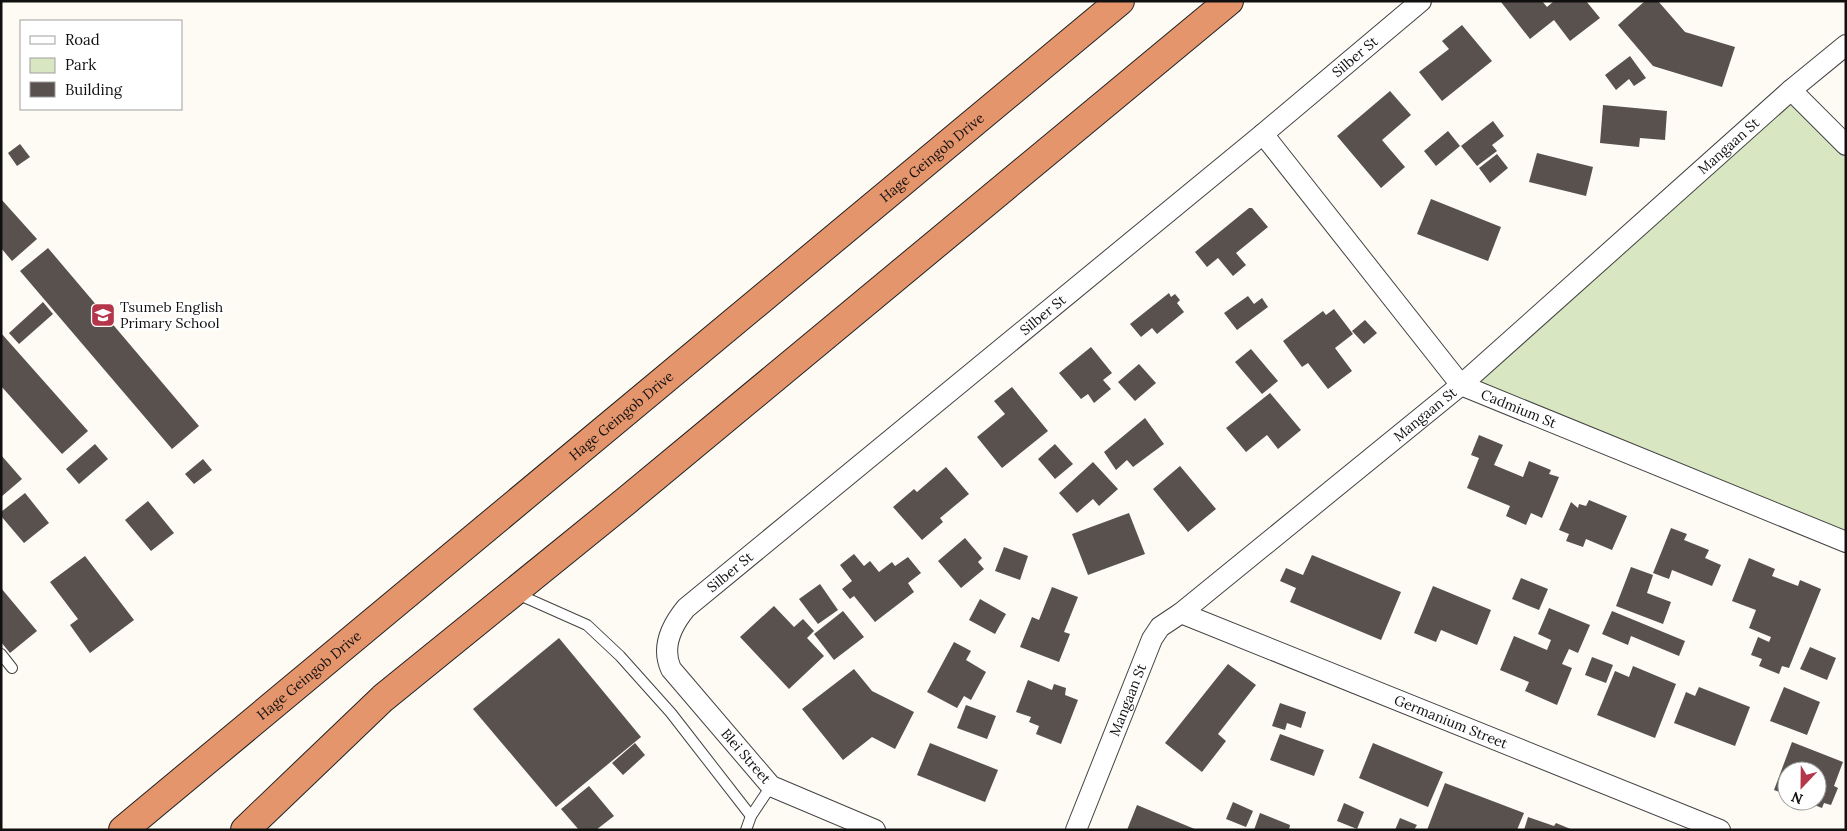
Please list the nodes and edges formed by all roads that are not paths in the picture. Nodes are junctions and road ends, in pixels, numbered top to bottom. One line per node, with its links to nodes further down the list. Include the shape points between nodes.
1 (1120, 1): 17 (highway, Hage Geingob Drive)
2 (1229, 1): 10 (highway)
3 (1421, 1): 6 (street, Silber St)
4 (1846, 45): 5 (street, Mangaan St)
5 (1791, 90): 7 (street); 8 (street, Mangaan St)
6 (1263, 134): 8 (street, Cadmium St); 12 (street, Silber St, via 686,608)
7 (1846, 145)
8 (1461, 385): 9 (street, Cadmium St); 11 (street, Mangaan St)
9 (1846, 542)
10 (514, 592): 16 (lane, via 587,625 620,656 671,713); 18 (highway, via 383,698)
11 (1181, 614): 21 (street, Mangaan St, via 1160,628 1152,639); 22 (street, Germanium Street)
12 (670, 633): 15 (street, Blei Street, via 667,649 671,669)
13 (1, 654): 14 (lane)
14 (12, 668)
15 (771, 786): 16 (lane); 20 (street, Blei Street)
16 (751, 816): 19 (lane)
17 (123, 830)
18 (245, 830)
19 (746, 830)
20 (875, 830)
21 (1076, 830)
22 (1720, 830)

